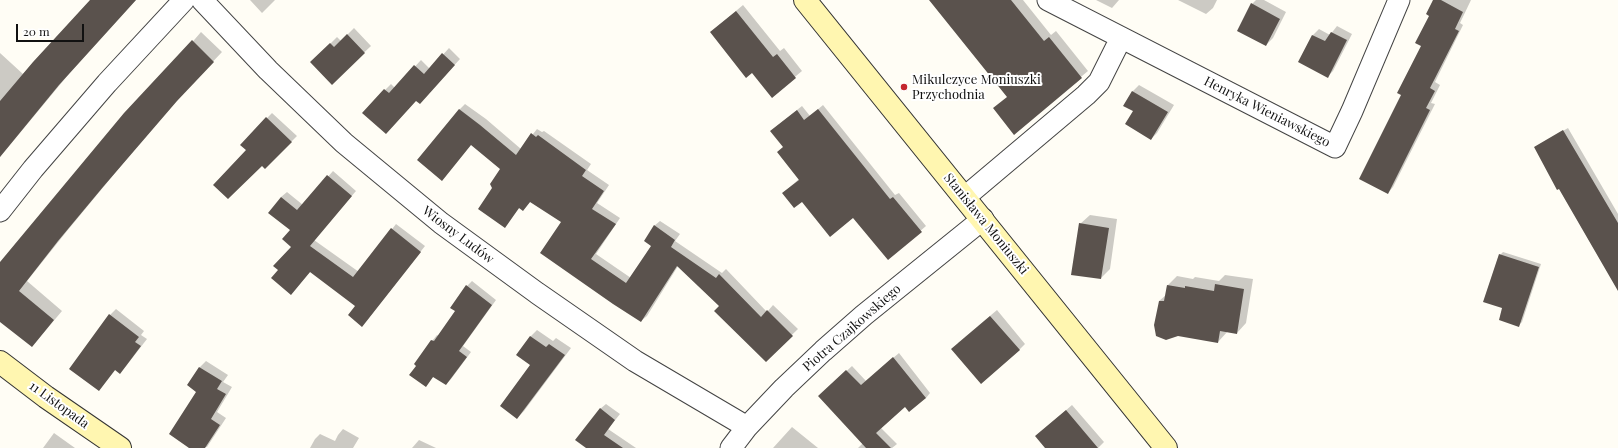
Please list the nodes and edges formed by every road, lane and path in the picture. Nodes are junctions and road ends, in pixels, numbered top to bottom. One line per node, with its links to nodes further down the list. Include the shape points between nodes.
1 (184, 0): 8 (street, via 107,83)
2 (202, 0): 11 (street, Wiosny Ludów, via 268,70 344,143 441,223 537,294 635,361)
3 (805, 0): 7 (street, Stanisława Moniuszki)
4 (1048, 0): 6 (street, Henryka Wieniawskiego)
5 (1400, 0): 6 (street, Henryka Wieniawskiego, via 1335,147)
6 (1121, 38): 7 (street, via 1099,82)
7 (965, 196): 9 (street, Stanisława Moniuszki)
8 (0, 211)
9 (983, 219): 11 (street, Piotra Czajkowskiego, via 823,351); 14 (street, Stanisława Moniuszki)
10 (0, 362): 12 (street, 11 Listopada)
11 (747, 427): 13 (street, Piotra Czajkowskiego)
12 (120, 448)
13 (731, 448)
14 (1166, 448)

